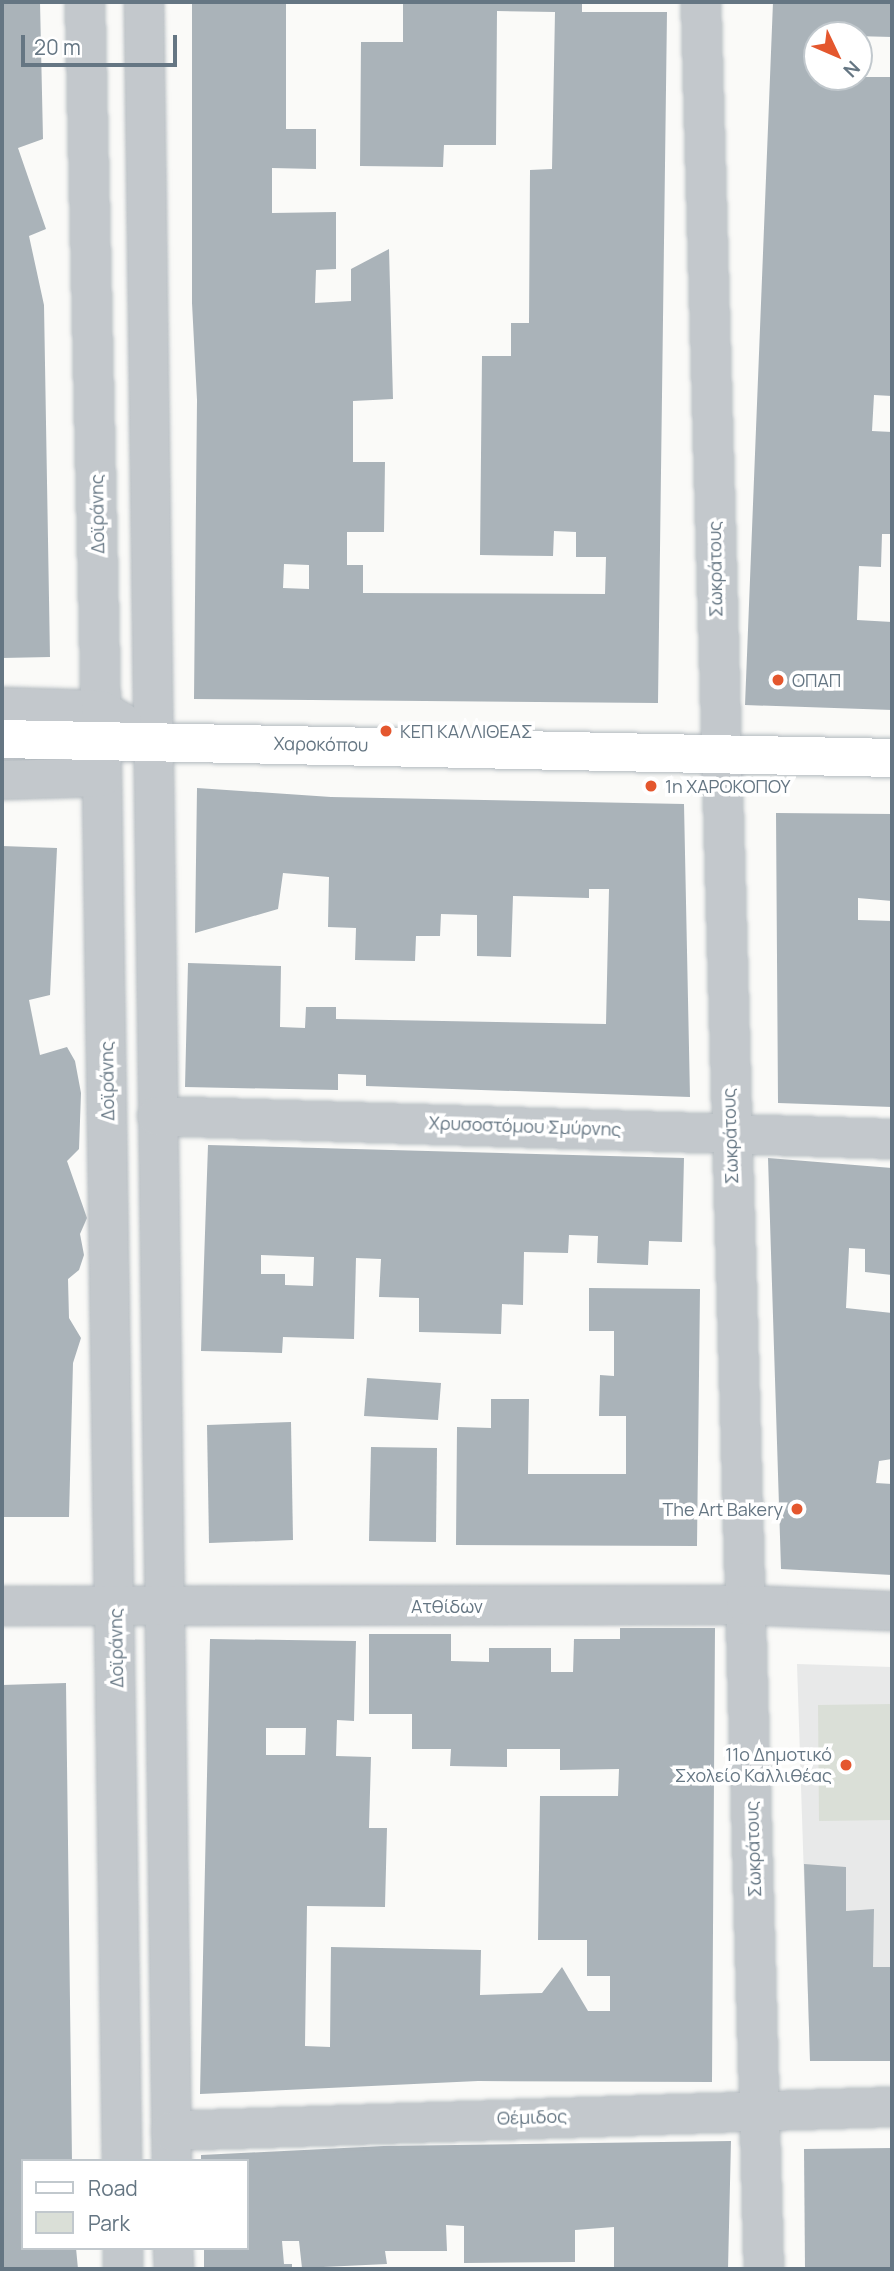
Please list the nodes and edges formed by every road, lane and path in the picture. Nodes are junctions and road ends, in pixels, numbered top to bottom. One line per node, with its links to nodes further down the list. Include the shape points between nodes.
1 (85, 2): 5 (street, Δοϊράνης)
2 (144, 2): 7 (street)
3 (701, 2): 8 (street, Σωκράτους)
4 (2, 707): 5 (street, Χαροκόπου)
5 (101, 724): 6 (street, Χαροκόπου); 7 (street, Χαροκόπου); 10 (street, Δοϊράνης)
6 (2, 739)
7 (153, 739): 8 (street, Χαροκόπου); 10 (street); 12 (street)
8 (720, 753): 9 (street, Χαροκόπου); 13 (street, Σωκράτους)
9 (892, 758)
10 (102, 777): 11 (street); 17 (street, Δοϊράνης)
11 (2, 779)
12 (157, 1116): 13 (street, Χρυσοστόμου Σμύρνης); 18 (street)
13 (729, 1132): 14 (street, Χρυσοστόμου Σμύρνης); 15 (street, Σωκράτους)
14 (892, 1139)
15 (746, 1605): 18 (street, Ατθίδων); 19 (street, Ατθίδων); 21 (street, Σωκράτους)
16 (2, 1606): 17 (street, Ατθίδων)
17 (116, 1606): 18 (street, Ατθίδων); 23 (street, Δοϊράνης)
18 (166, 1606): 22 (street)
19 (892, 1611)
20 (892, 2107): 21 (street, Θέμιδος)
21 (760, 2108): 22 (street, Θέμιδος); 28 (street, Σωκράτους)
22 (171, 2146)
23 (122, 2159)
24 (123, 2250): 26 (street)
25 (173, 2250): 27 (street)
26 (123, 2269)
27 (174, 2269)
28 (764, 2269)

